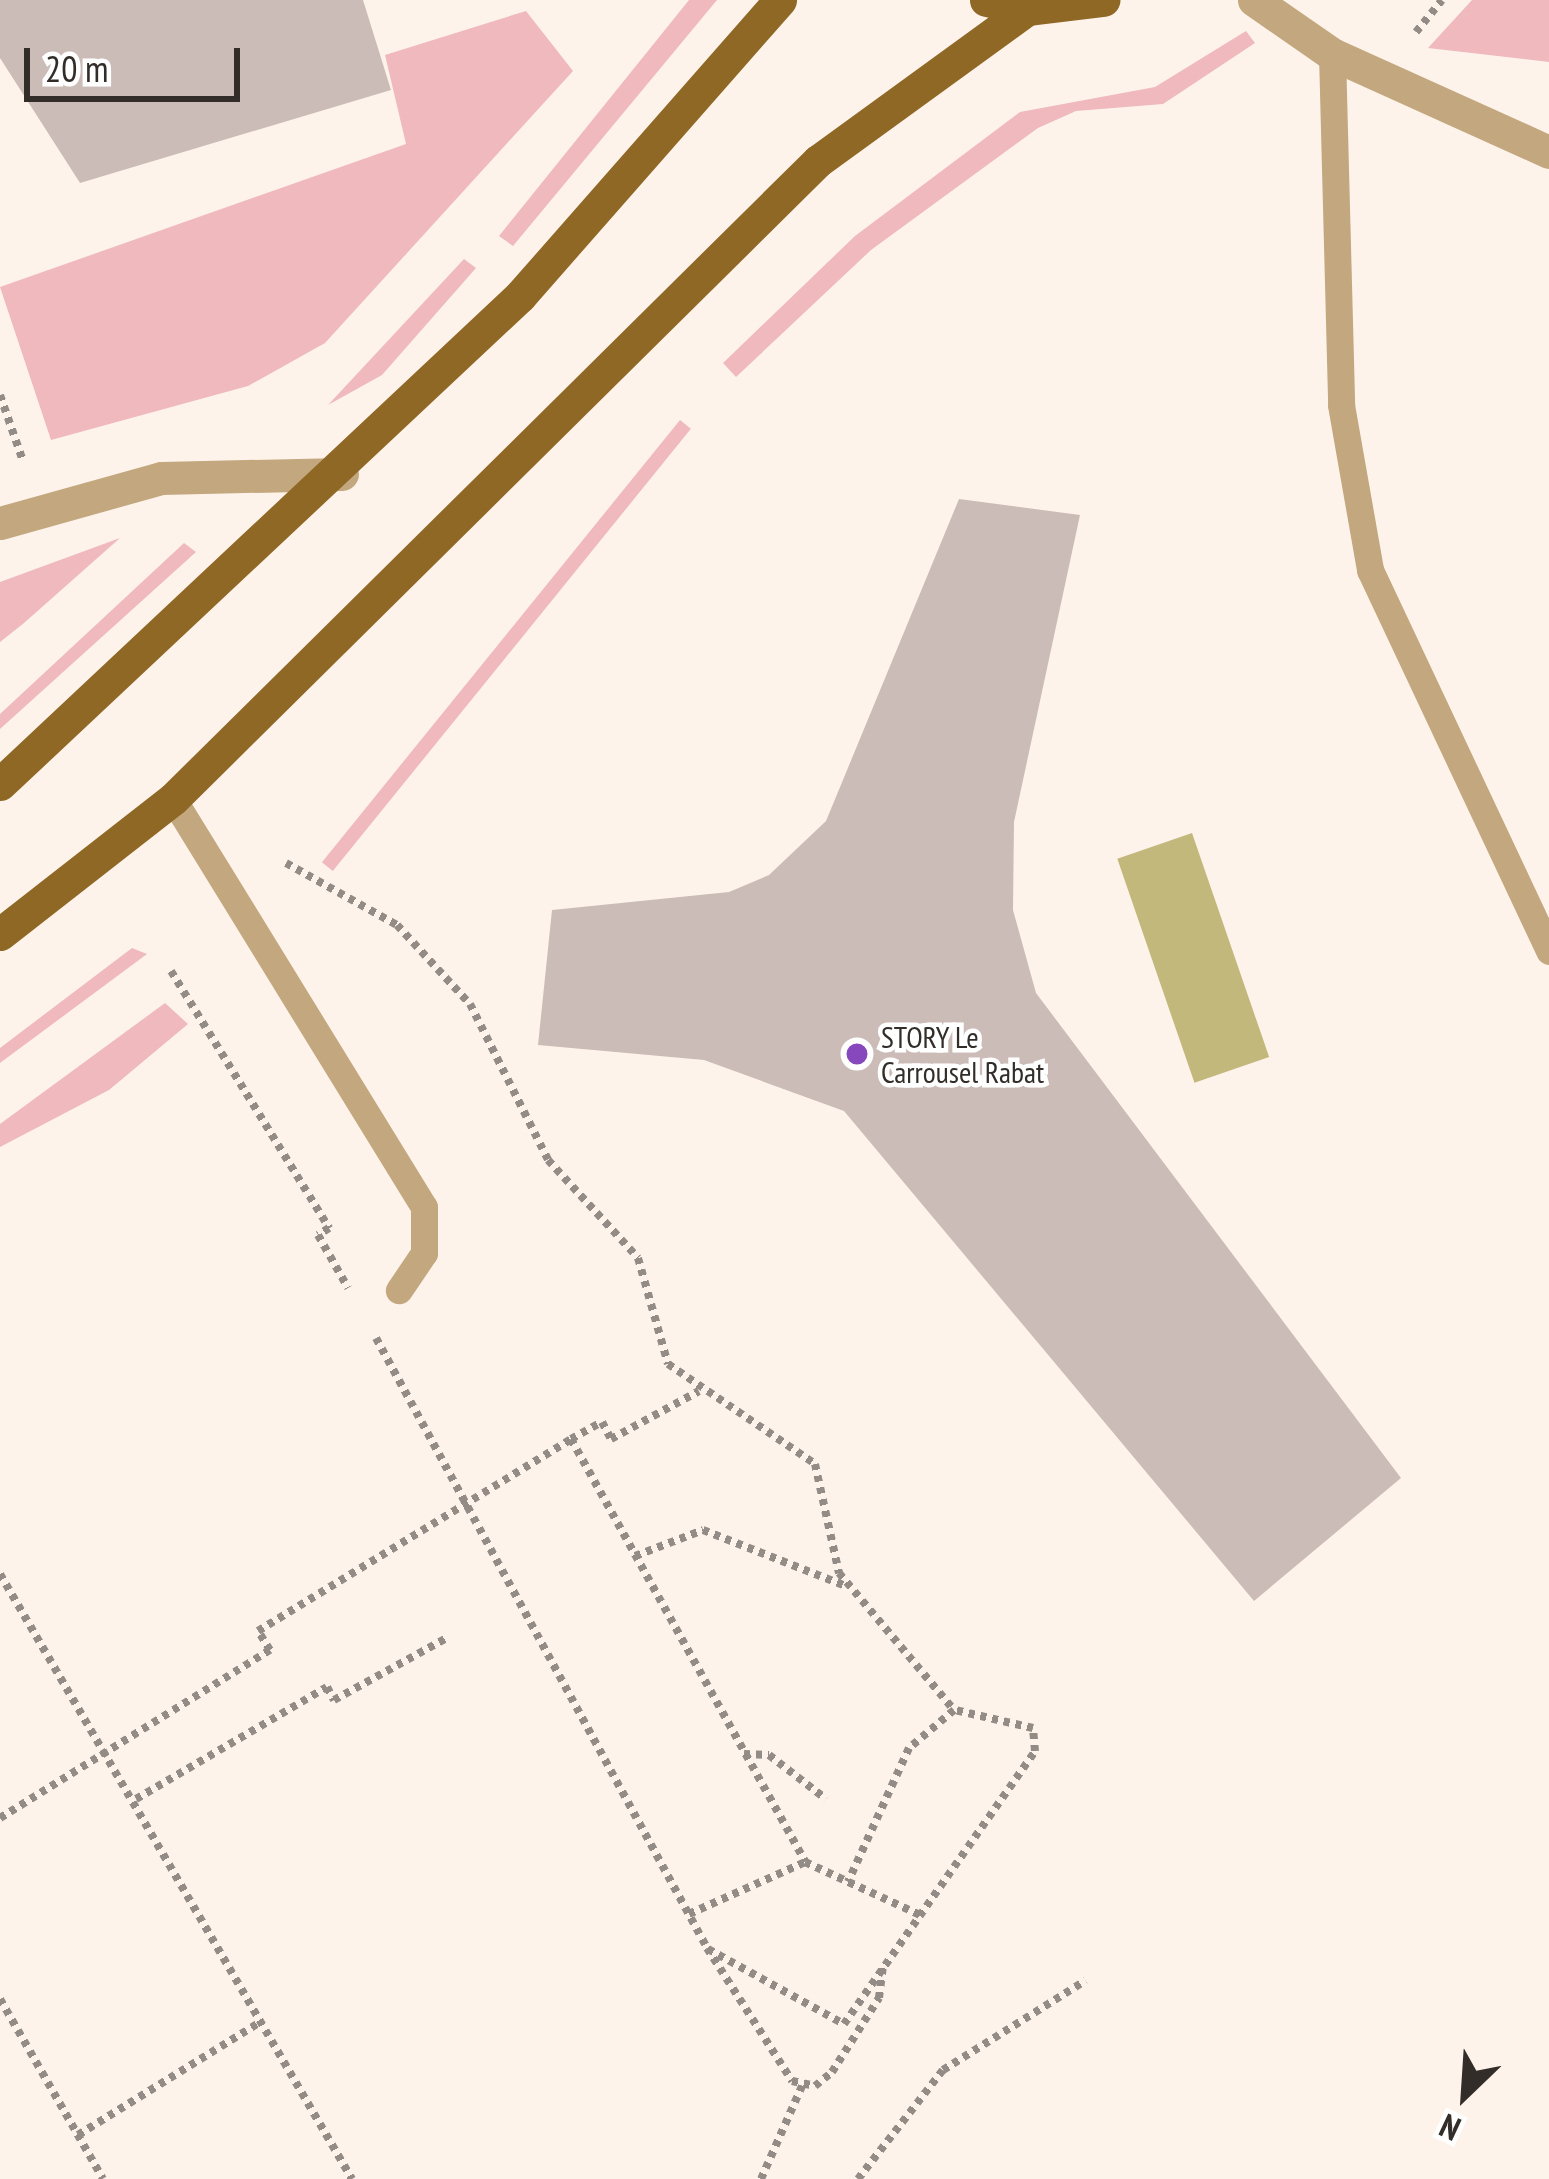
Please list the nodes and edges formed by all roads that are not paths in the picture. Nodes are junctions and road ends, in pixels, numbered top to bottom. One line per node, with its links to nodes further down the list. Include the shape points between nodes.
1 (780, 0): 8 (main road, via 720,81)
2 (986, 0): 5 (main road)
3 (1103, 0): 5 (main road)
4 (1254, 0): 6 (street)
5 (1027, 9): 11 (main road, via 818,161)
6 (1332, 54): 7 (street); 13 (lane, via 1341,405 1365,550)
7 (1549, 152)
8 (342, 474): 9 (street, via 161,478); 10 (main road)
9 (0, 523)
10 (0, 784)
11 (173, 799): 12 (main road); 14 (lane, via 424,1207 424,1253)
12 (0, 934)
13 (1549, 952)
14 (399, 1290)

